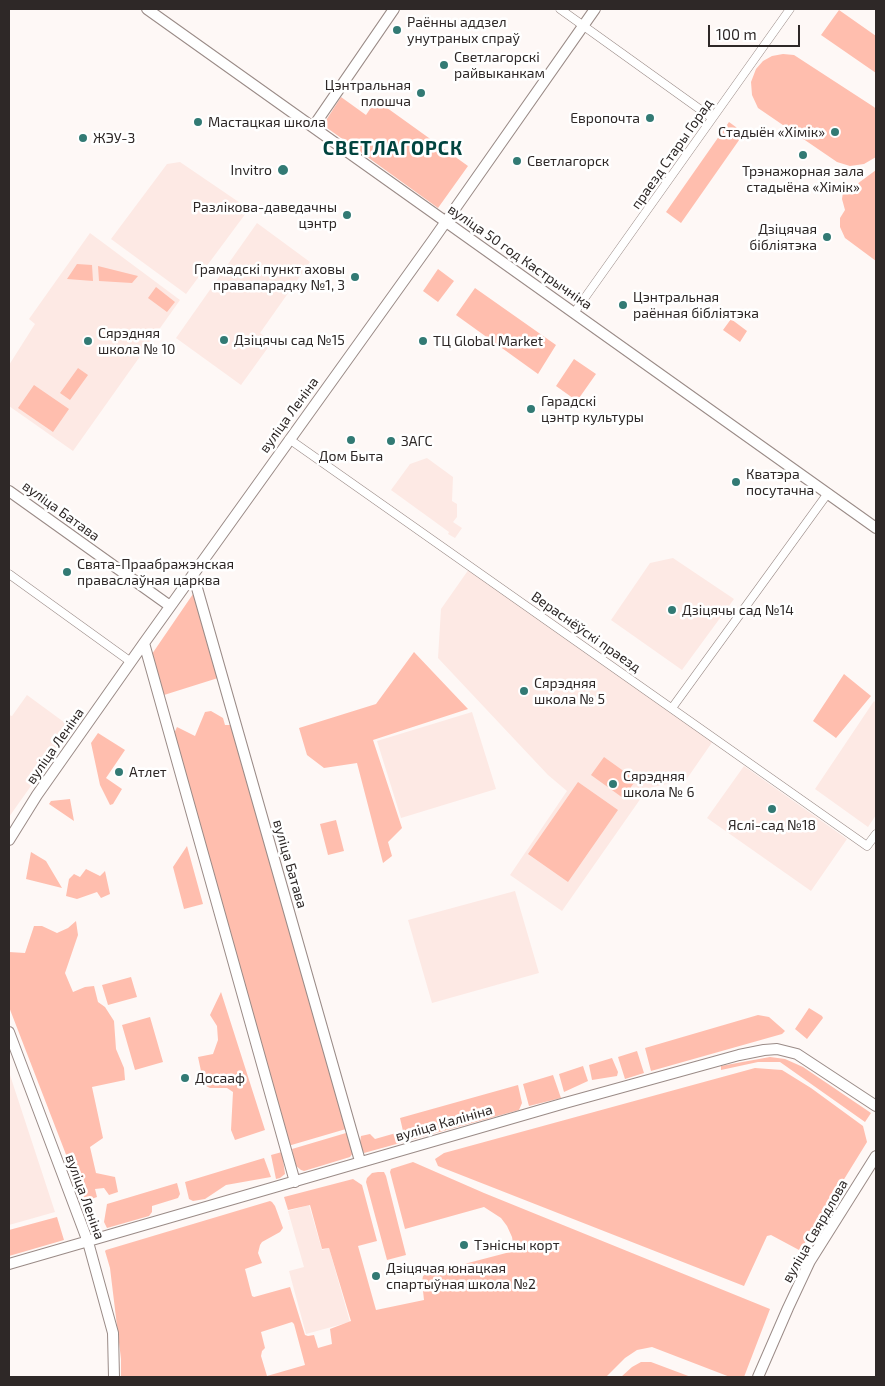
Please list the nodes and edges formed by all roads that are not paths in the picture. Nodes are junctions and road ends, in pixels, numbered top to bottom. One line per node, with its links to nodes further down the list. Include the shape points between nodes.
1 (148, 9): 8 (street, вуліца 50 год Кастрычніка)
2 (393, 9): 8 (street)
3 (560, 9): 6 (street)
4 (595, 9): 6 (street, вуліца Леніна)
5 (789, 9): 7 (street, праезд Стары Горад)
6 (583, 24): 7 (street); 9 (street, вуліца Леніна)
7 (712, 118): 10 (street, праезд Стары Горад)
8 (314, 127): 9 (street, вуліца 50 год Кастрычніка)
9 (446, 221): 10 (street, вуліца 50 год Кастрычніка); 11 (street, вуліца Леніна)
10 (574, 313): 13 (street, вуліца 50 год Кастрычніка)
11 (289, 438): 16 (street, вуліца Леніна); 20 (street, Вераснёўскі праезд)
12 (9, 491): 17 (street, вуліца Батава)
13 (828, 493): 14 (street, вуліца 50 год Кастрычніка); 20 (street)
14 (876, 528)
15 (9, 574): 19 (street)
16 (193, 574): 17 (street, вуліца Леніна); 26 (street, вуліца Батава)
17 (170, 606): 18 (street, вуліца Леніна)
18 (144, 643): 19 (street, вуліца Леніна); 27 (street)
19 (131, 662): 22 (street, вуліца Леніна)
20 (672, 708): 21 (street, Вераснёўскі праезд, via 867,846)
21 (876, 834)
22 (9, 840)
23 (9, 1032): 28 (street, вуліца Леніна)
24 (876, 1106): 26 (street, вуліца Калініна, via 797,1054 777,1049 764,1050)
25 (876, 1156): 31 (street, вуліца Свярдлова, via 810,1261)
26 (360, 1161): 27 (street, вуліца Калініна)
27 (295, 1182): 28 (street, вуліца Калініна)
28 (88, 1242): 29 (street, вуліца Калініна); 30 (street, вуліца Леніна, via 113,1333)
29 (9, 1264)
30 (114, 1377)
31 (758, 1377)

